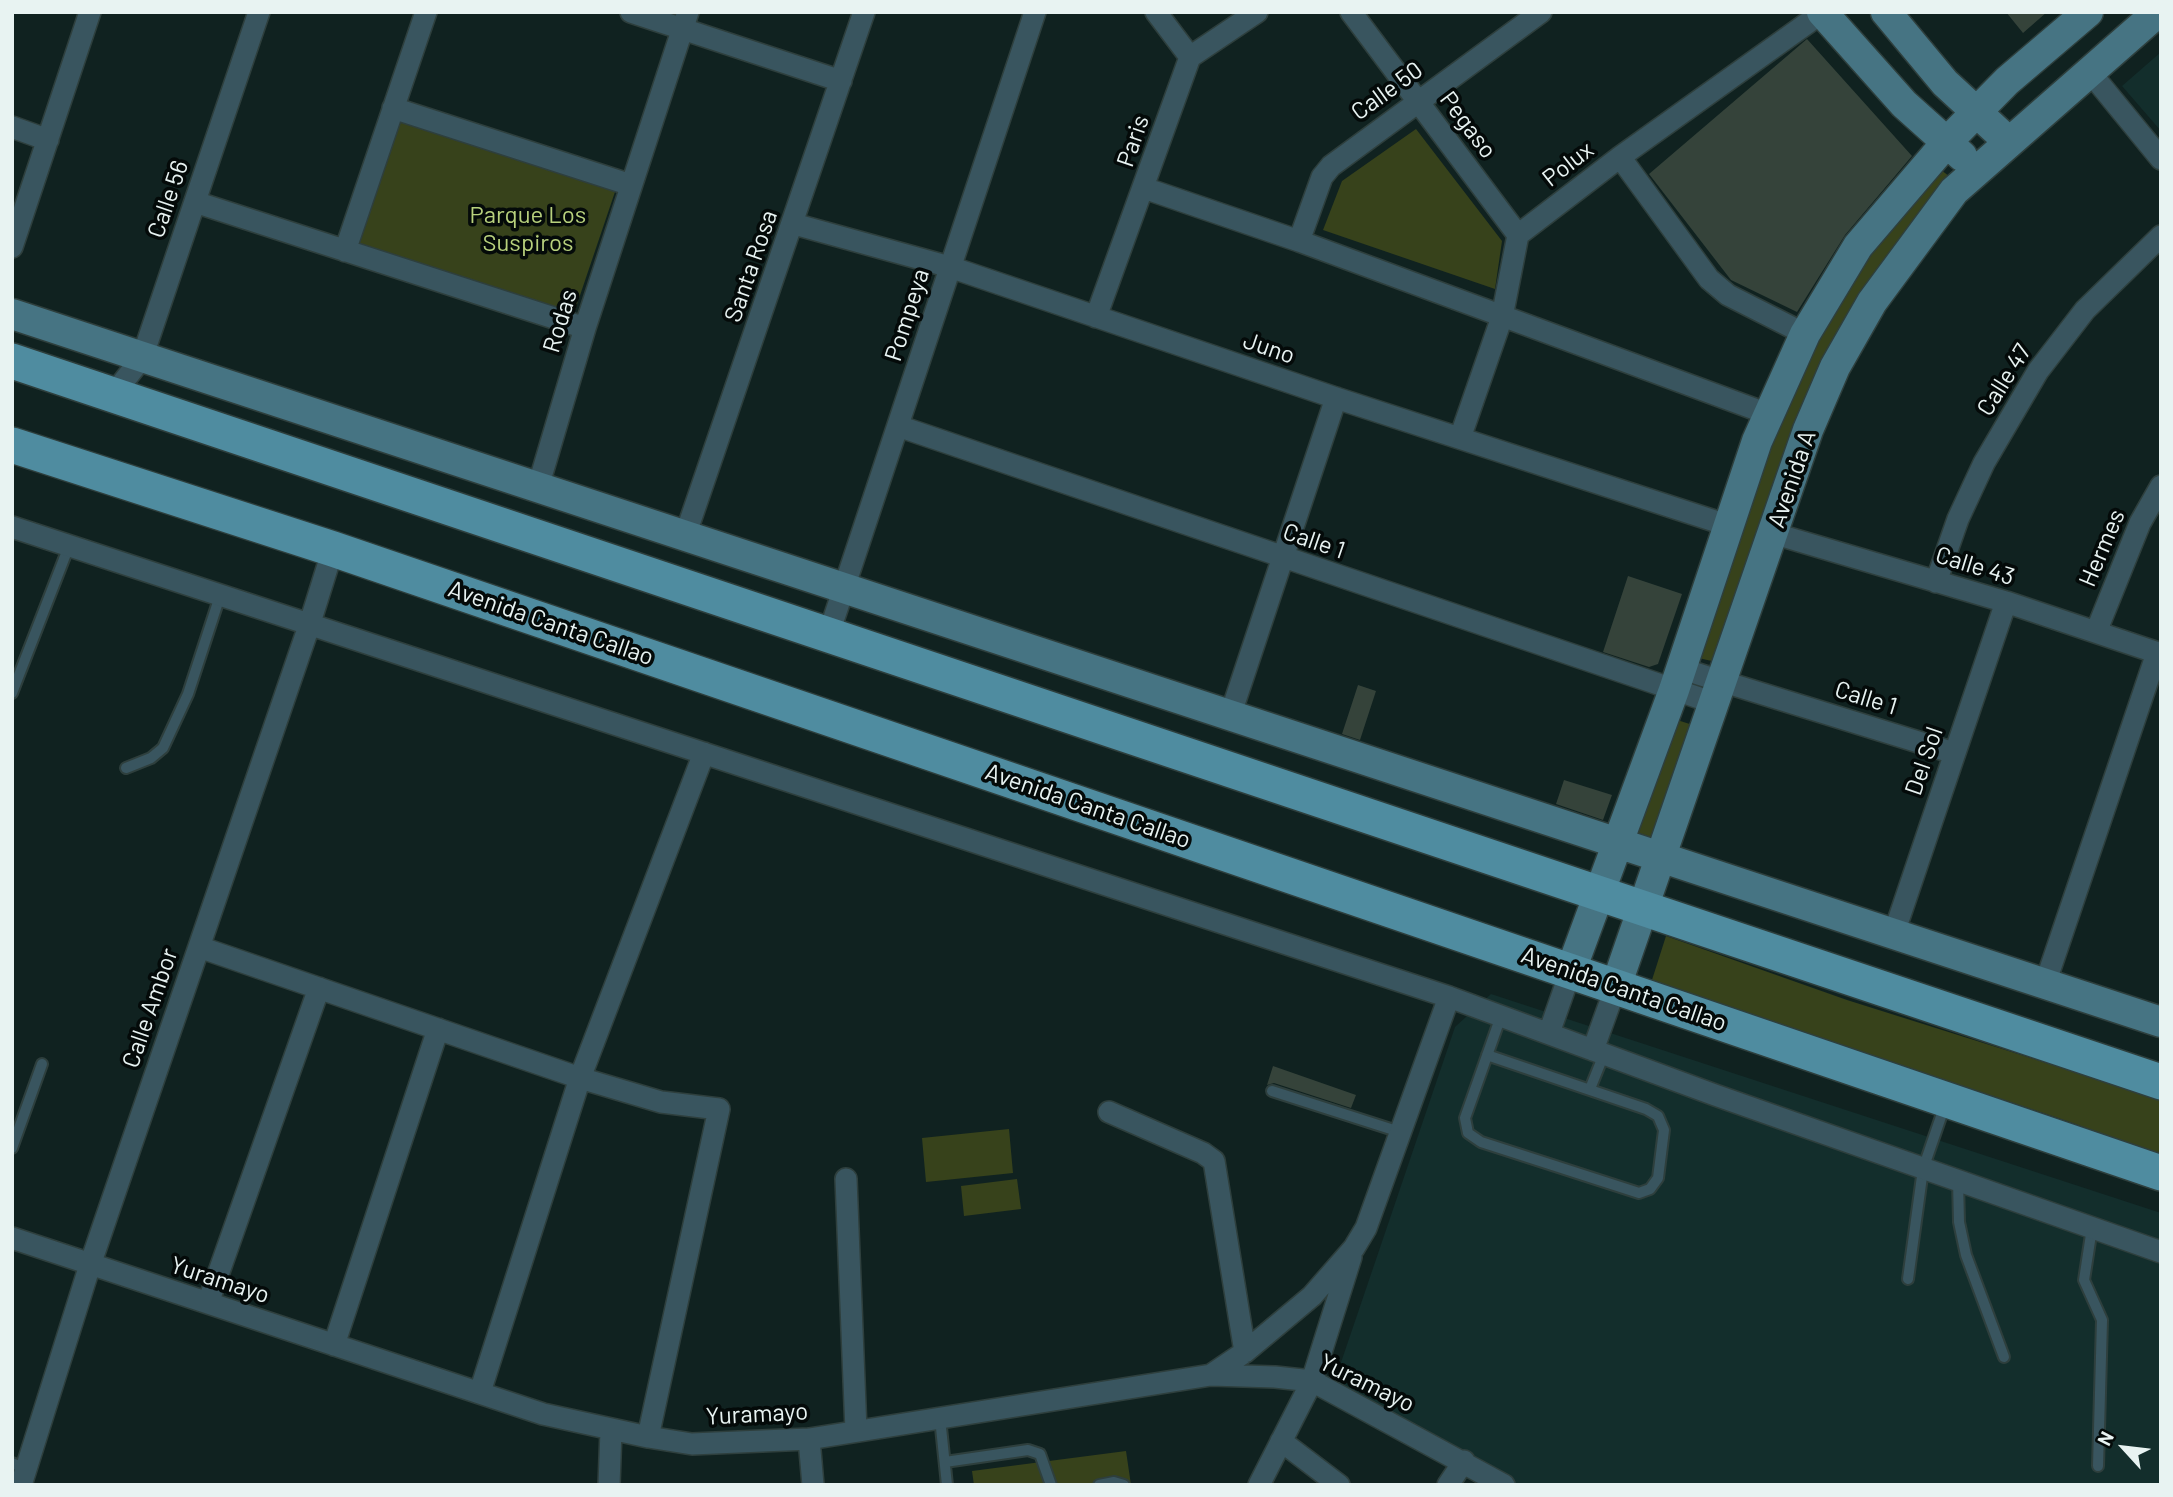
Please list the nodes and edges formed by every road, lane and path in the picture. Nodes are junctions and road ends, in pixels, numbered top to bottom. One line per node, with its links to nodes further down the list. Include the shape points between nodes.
1 (90, 12): 23 (street)
2 (259, 12): 31 (street, Calle 56)
3 (426, 12): 20 (street)
4 (631, 12): 15 (street)
5 (864, 12): 18 (street, Santa Rosa)
6 (1035, 12): 38 (street, Pompeya)
7 (1156, 12): 16 (street)
8 (1257, 12): 16 (street)
9 (1351, 12): 19 (street, Pegaso)
10 (1541, 12): 19 (street, Calle 50)
11 (1823, 12): 24 (street, via 1905,104); 26 (street, Polux)
12 (1886, 12): 21 (street, via 1945,83)
13 (2088, 12): 21 (street, Avenida A)
14 (2158, 12): 17 (street, Avenida A)
15 (685, 21): 18 (street); 29 (street, Rodas)
16 (1190, 57): 30 (street, Paris)
17 (2089, 71): 25 (street, Avenida A); 27 (street)
18 (841, 81): 32 (street, Santa Rosa)
19 (1418, 101): 33 (street, Pegaso); 35 (street, Calle 50, via 1326,171)
20 (393, 108): 29 (street); 37 (street)
21 (1978, 112): 24 (street, Avenida A); 25 (street)
22 (12, 127): 23 (street)
23 (48, 140): 36 (street)
24 (1947, 142): 28 (street); 43 (street, Avenida A, via 1858,246)
25 (2010, 142): 28 (street, Avenida A)
26 (1620, 157): 33 (street, Polux); 43 (street, via 1709,279 1728,295)
27 (2161, 159)
28 (1977, 171): 56 (street, Avenida A, via 1954,191 1866,313 1835,367)
29 (631, 186): 42 (street, Rodas)
30 (1144, 188): 35 (street); 40 (street, Paris)
31 (195, 202): 37 (street); 44 (street, Calle 56)
32 (794, 224): 38 (street, Juno); 57 (street, Santa Rosa)
33 (1518, 235): 41 (street)
34 (2161, 236): 61 (street, Calle 47, via 2085,310 2038,371 1983,463)
35 (1299, 241): 41 (street)
36 (12, 247)
37 (345, 251): 42 (street)
38 (950, 267): 40 (street, Juno); 49 (street, Pompeya)
39 (12, 314): 44 (street)
40 (1096, 317): 47 (street, Juno)
41 (1502, 317): 48 (street); 50 (street)
42 (585, 328): 53 (street, Rodas)
43 (1805, 334): 48 (street, Avenida A)
44 (142, 358): 46 (street, Calle 56); 53 (street)
45 (12, 361): 46 (main road)
46 (112, 396): 67 (main road)
47 (1336, 398): 50 (street, Juno); 60 (street)
48 (1768, 414): 54 (street, Avenida A)
49 (898, 426): 60 (street, Calle 1); 62 (street, Pompeya)
50 (1460, 438): 54 (street, Juno)
51 (12, 445): 59 (main road, Avenida Canta Callao)
52 (2161, 486): 66 (street, Hermes, via 2140,523)
53 (538, 487): 57 (street)
54 (1727, 525): 69 (street, Avenida A)
55 (12, 527): 58 (street)
56 (1772, 533): 61 (street, Calle 43); 70 (street, Avenida A)
57 (685, 536): 62 (street)
58 (69, 546): 63 (street); 71 (lane)
59 (333, 549): 65 (street, Calle Ambor); 82 (main road, Avenida Canta Callao)
60 (1281, 558): 69 (street, Calle 1); 72 (street)
61 (1936, 582): 64 (street, Calle 43)
62 (842, 590): 67 (street, Pompeya); 72 (street)
63 (220, 596): 65 (street); 75 (lane, via 188,694 163,748)
64 (2006, 602): 66 (street, Calle 43); 74 (street, Del Sol)
65 (309, 626): 73 (street); 81 (street, Calle Ambor)
66 (2096, 632): 68 (street, Calle 43)
67 (829, 634): 78 (main road)
68 (2159, 654): 83 (street)
69 (1678, 680): 70 (street, Calle 1); 76 (street, Avenida A)
70 (1718, 692): 74 (street, Calle 1); 77 (street, Avenida A)
71 (12, 693)
72 (1230, 716): 76 (street)
73 (704, 753): 86 (street); 94 (street)
74 (1954, 753): 80 (street, Del Sol)
75 (126, 768)
76 (1618, 845): 77 (street); 78 (street, Avenida A)
77 (1659, 858): 79 (street, Avenida A); 80 (street)
78 (1600, 894): 79 (main road); 82 (street, Avenida A)
79 (1643, 909): 84 (street, Avenida A); 95 (main road)
80 (1893, 936): 83 (street)
81 (199, 947): 85 (street); 110 (street, Calle Ambor)
82 (1571, 970): 84 (main road, Avenida Canta Callao); 90 (street, Avenida A)
83 (2045, 984): 88 (street)
84 (1616, 986): 91 (street, Avenida A); 98 (main road, Avenida Canta Callao)
85 (319, 988): 89 (street); 112 (street)
86 (1449, 997): 87 (street); 100 (street)
87 (1501, 1016): 90 (street); 92 (lane)
88 (2161, 1022)
89 (438, 1029): 94 (street); 113 (street)
90 (1549, 1033): 91 (street)
91 (1598, 1052): 96 (lane); 102 (street)
92 (1487, 1055): 96 (lane); 96 (lane, via 1465,1118 1468,1133 1481,1142 1639,1193 1650,1189 1658,1178 1664,1130 1658,1116)
93 (41, 1064): 101 (lane)
94 (580, 1078): 118 (street); 122 (street, via 661,1102 719,1109)
95 (2161, 1082)
96 (1590, 1089)
97 (1272, 1091): 100 (lane)
98 (1947, 1099): 102 (lane); 103 (main road, Avenida Canta Callao)
99 (1109, 1112): 114 (street, via 1214,1161)
100 (1400, 1132): 108 (street, via 1366,1228)
101 (12, 1148)
102 (1923, 1169): 105 (street); 111 (lane)
103 (2161, 1173)
104 (846, 1179): 121 (street)
105 (1958, 1181): 106 (street); 115 (lane, via 1966,1255)
106 (2092, 1228): 109 (street); 127 (lane, via 2084,1280 2102,1320)
107 (12, 1238): 110 (street, Yuramayo)
108 (1354, 1248): 114 (street, via 1312,1296); 117 (street)
109 (2161, 1252)
110 (90, 1265): 112 (street, Yuramayo); 128 (street, Calle Ambor)
111 (1908, 1279)
112 (208, 1303): 113 (street, Yuramayo)
113 (334, 1345): 118 (street, Yuramayo)
114 (1245, 1352): 116 (street)
115 (2004, 1357)
116 (1211, 1376): 117 (street, Yuramayo); 119 (street, Yuramayo)
117 (1312, 1381): 124 (street); 125 (street, Yuramayo)
118 (480, 1392): 120 (street, Yuramayo)
119 (940, 1418): 121 (street, Yuramayo); 126 (lane)
120 (611, 1430): 122 (street, Yuramayo); 129 (street)
121 (856, 1431): 123 (street, Yuramayo)
122 (648, 1437): 123 (street, Yuramayo, via 692,1444)
123 (809, 1439): 130 (street)
124 (1282, 1441): 135 (street); 136 (street)
125 (1464, 1461): 137 (street); 138 (street, Yuramayo)
126 (945, 1462): 131 (lane); 132 (lane, via 1028,1450 1040,1454)
127 (2098, 1466)
128 (20, 1473)
129 (609, 1485)
130 (813, 1485)
131 (947, 1485)
132 (1051, 1485)
133 (1099, 1485): 134 (lane)
134 (1124, 1485)
135 (1259, 1485)
136 (1339, 1485)
137 (1448, 1485)
138 (1504, 1485)

